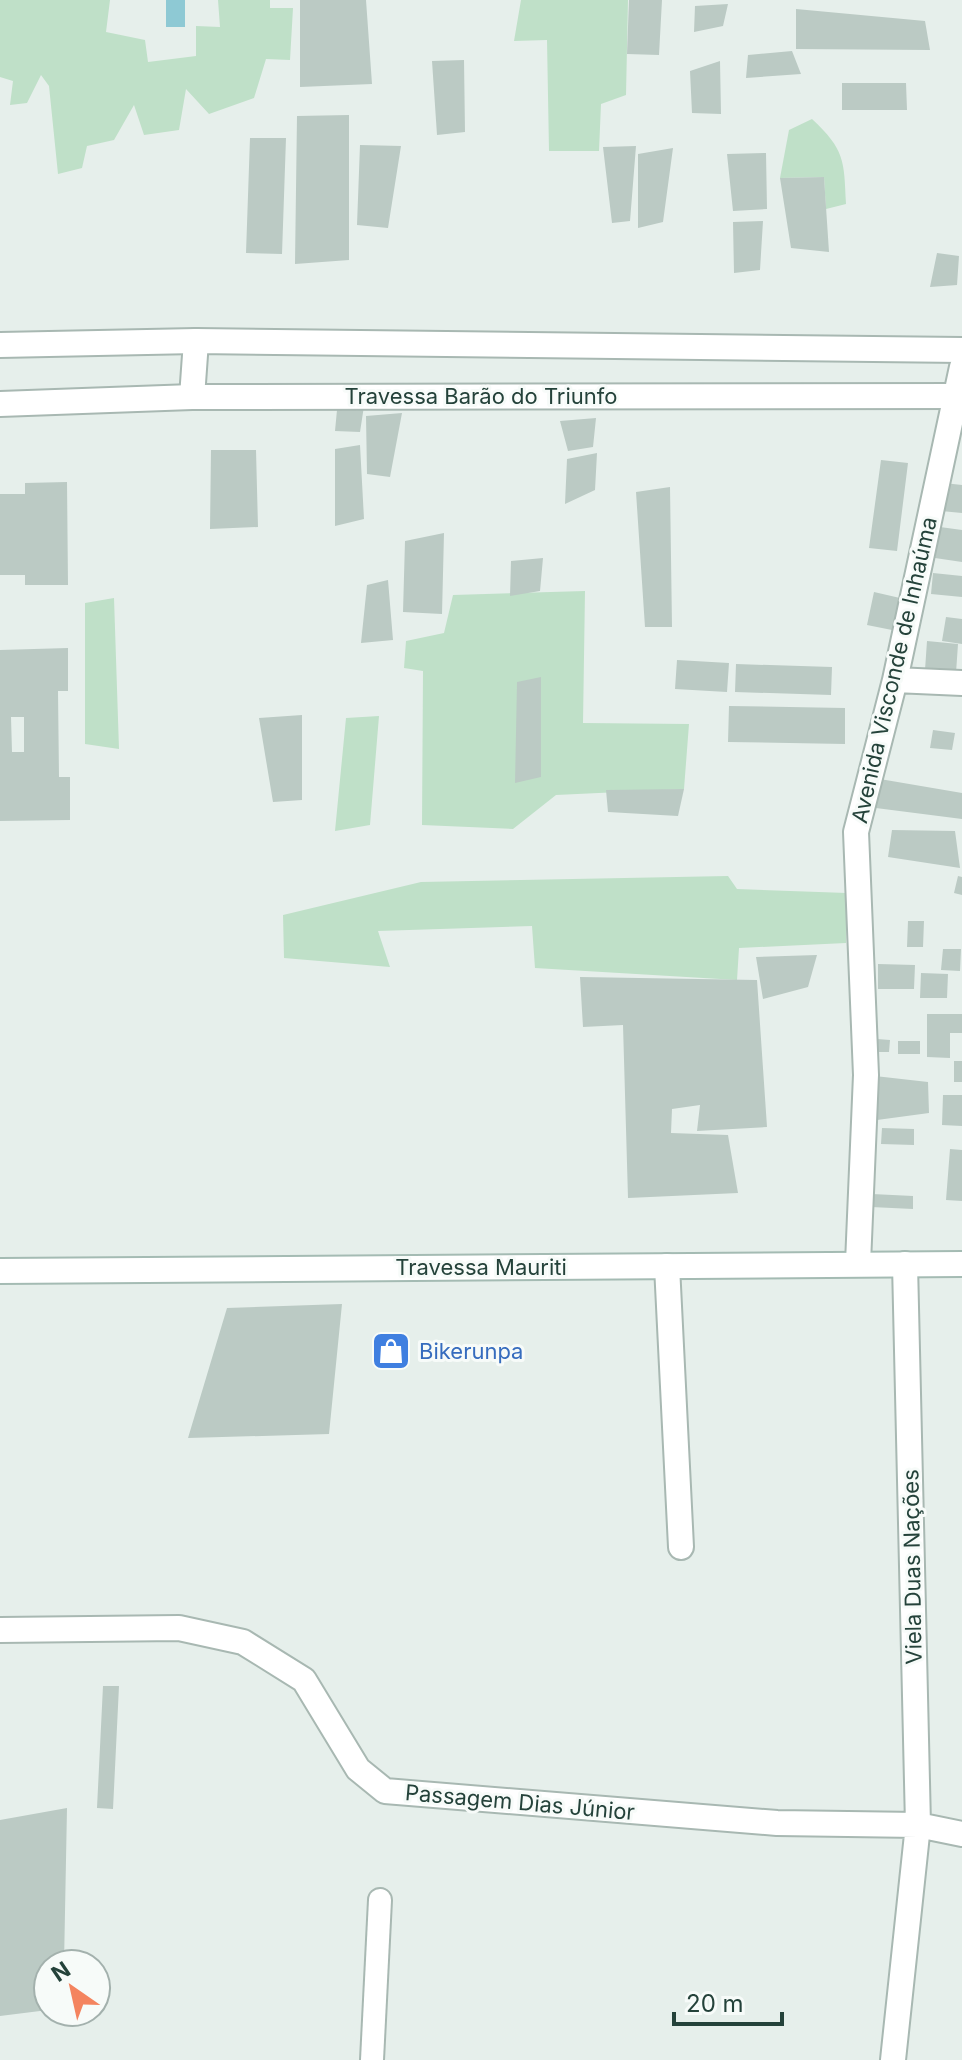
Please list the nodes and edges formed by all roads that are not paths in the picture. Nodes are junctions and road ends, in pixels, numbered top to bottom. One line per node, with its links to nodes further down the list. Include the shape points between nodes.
1 (196, 341): 2 (street); 3 (street); 6 (street)
2 (0, 345)
3 (962, 350)
4 (962, 367): 5 (street, Avenida Visconde de Inhaúma)
5 (959, 396): 6 (street, Travessa Barão do Triunfo); 8 (street, Avenida Visconde de Inhaúma)
6 (192, 397): 7 (street, Travessa Barão do Triunfo)
7 (0, 404)
8 (895, 680): 9 (street); 10 (street, Avenida Visconde de Inhaúma, via 856,832 866,1075)
9 (962, 683)
10 (858, 1263): 11 (street, Travessa Mauriti); 13 (street, Travessa Mauriti)
11 (905, 1264): 12 (street, Travessa Mauriti); 17 (street, Viela Duas Nações)
12 (962, 1264)
13 (667, 1266): 14 (street, Travessa Mauriti); 15 (street)
14 (0, 1271)
15 (681, 1547)
16 (0, 1630): 17 (street, Passagem Dias Júnior, via 179,1628 243,1642 304,1680 358,1769 385,1791 777,1823)
17 (918, 1825): 18 (street); 21 (street, Viela Duas Nações)
18 (962, 1834)
19 (380, 1900): 20 (lane)
20 (372, 2060)
21 (893, 2060)

